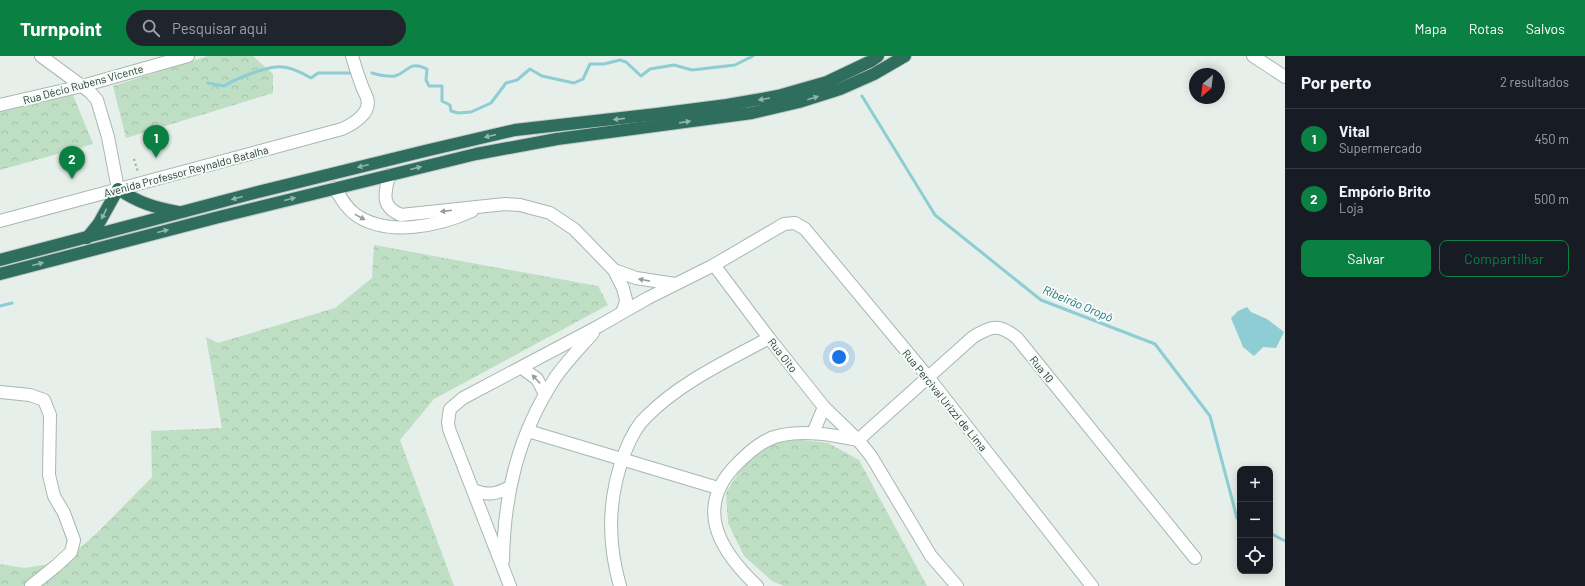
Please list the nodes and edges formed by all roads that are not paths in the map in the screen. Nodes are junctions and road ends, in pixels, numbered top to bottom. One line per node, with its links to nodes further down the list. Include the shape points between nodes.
1 (41, 56): 9 (street)
2 (188, 56): 9 (street, Rua Décio Rubens Vicente)
3 (352, 56): 13 (street, Avenida Professor Reynaldo Batalha, via 368,99 366,110 350,126)
4 (878, 56): 15 (highway, one-way to 15, via 826,82 778,96 727,105 515,130 261,191)
5 (905, 56): 11 (highway, one-way to 5, via 514,146 752,113 840,89 874,74)
6 (1253, 56): 7 (street)
7 (1269, 60): 8 (street)
8 (1285, 76)
9 (82, 86): 10 (street, Rua Décio Rubens Vicente); 13 (street, via 97,100 108,137)
10 (0, 105)
11 (389, 175): 12 (highway); 14 (street, one-way to 11, via 401,215 394,212 386,200)
12 (335, 188): 14 (street, one-way to 14, via 348,208 356,215 370,222 404,228 455,219); 21 (highway, one-way to 12)
13 (118, 189): 15 (highway, via 136,201 154,208); 16 (street, Avenida Professor Reynaldo Batalha); 17 (highway, one-way to 17, via 99,223)
14 (484, 206): 20 (street, via 520,205 550,213 574,229)
15 (181, 213): 17 (highway)
16 (0, 221)
17 (86, 238): 18 (highway)
18 (0, 260)
19 (714, 265): 22 (street); 25 (street, Rua Oito); 27 (street, Rua Percival Urizzi de Lima, via 784,224 795,223 805,229)
20 (614, 270): 22 (street, one-way to 20, via 636,278); 23 (street, via 626,300)
21 (0, 274)
22 (675, 284): 23 (street)
23 (622, 312): 24 (street)
24 (599, 326): 26 (street); 29 (street, via 572,356)
25 (769, 338): 30 (street, Rua Oito); 34 (street, via 686,385 646,416 631,438)
26 (522, 368): 29 (street, one-way to 26, via 537,380); 37 (street, via 463,398 450,409 449,429)
27 (928, 377): 33 (street, Rua 10); 38 (street, Rua 10, via 973,337 985,330 993,327 1009,331); 45 (street, Rua Percival Urizzi de Lima)
28 (0, 392): 40 (street, via 30,395 44,400 50,415 49,475 54,496 64,513 74,540 71,552)
29 (545, 394): 31 (street)
30 (824, 407): 32 (street); 33 (street, Rua Oito)
31 (528, 431): 34 (street); 35 (street)
32 (813, 433): 33 (street); 36 (street, via 782,435 764,441 729,471)
33 (858, 440): 44 (street, Rua Oito, via 887,480 931,556)
34 (622, 460): 36 (street); 42 (street, via 615,482 611,510 615,568)
35 (510, 487): 37 (street, via 494,494); 39 (street, via 504,528)
36 (718, 488): 43 (street, via 714,503 719,537 731,558)
37 (474, 490): 39 (street)
38 (1195, 558)
39 (503, 568): 41 (street)
40 (31, 586)
41 (510, 586)
42 (620, 586)
43 (757, 586)
44 (957, 586)
45 (1092, 586)

